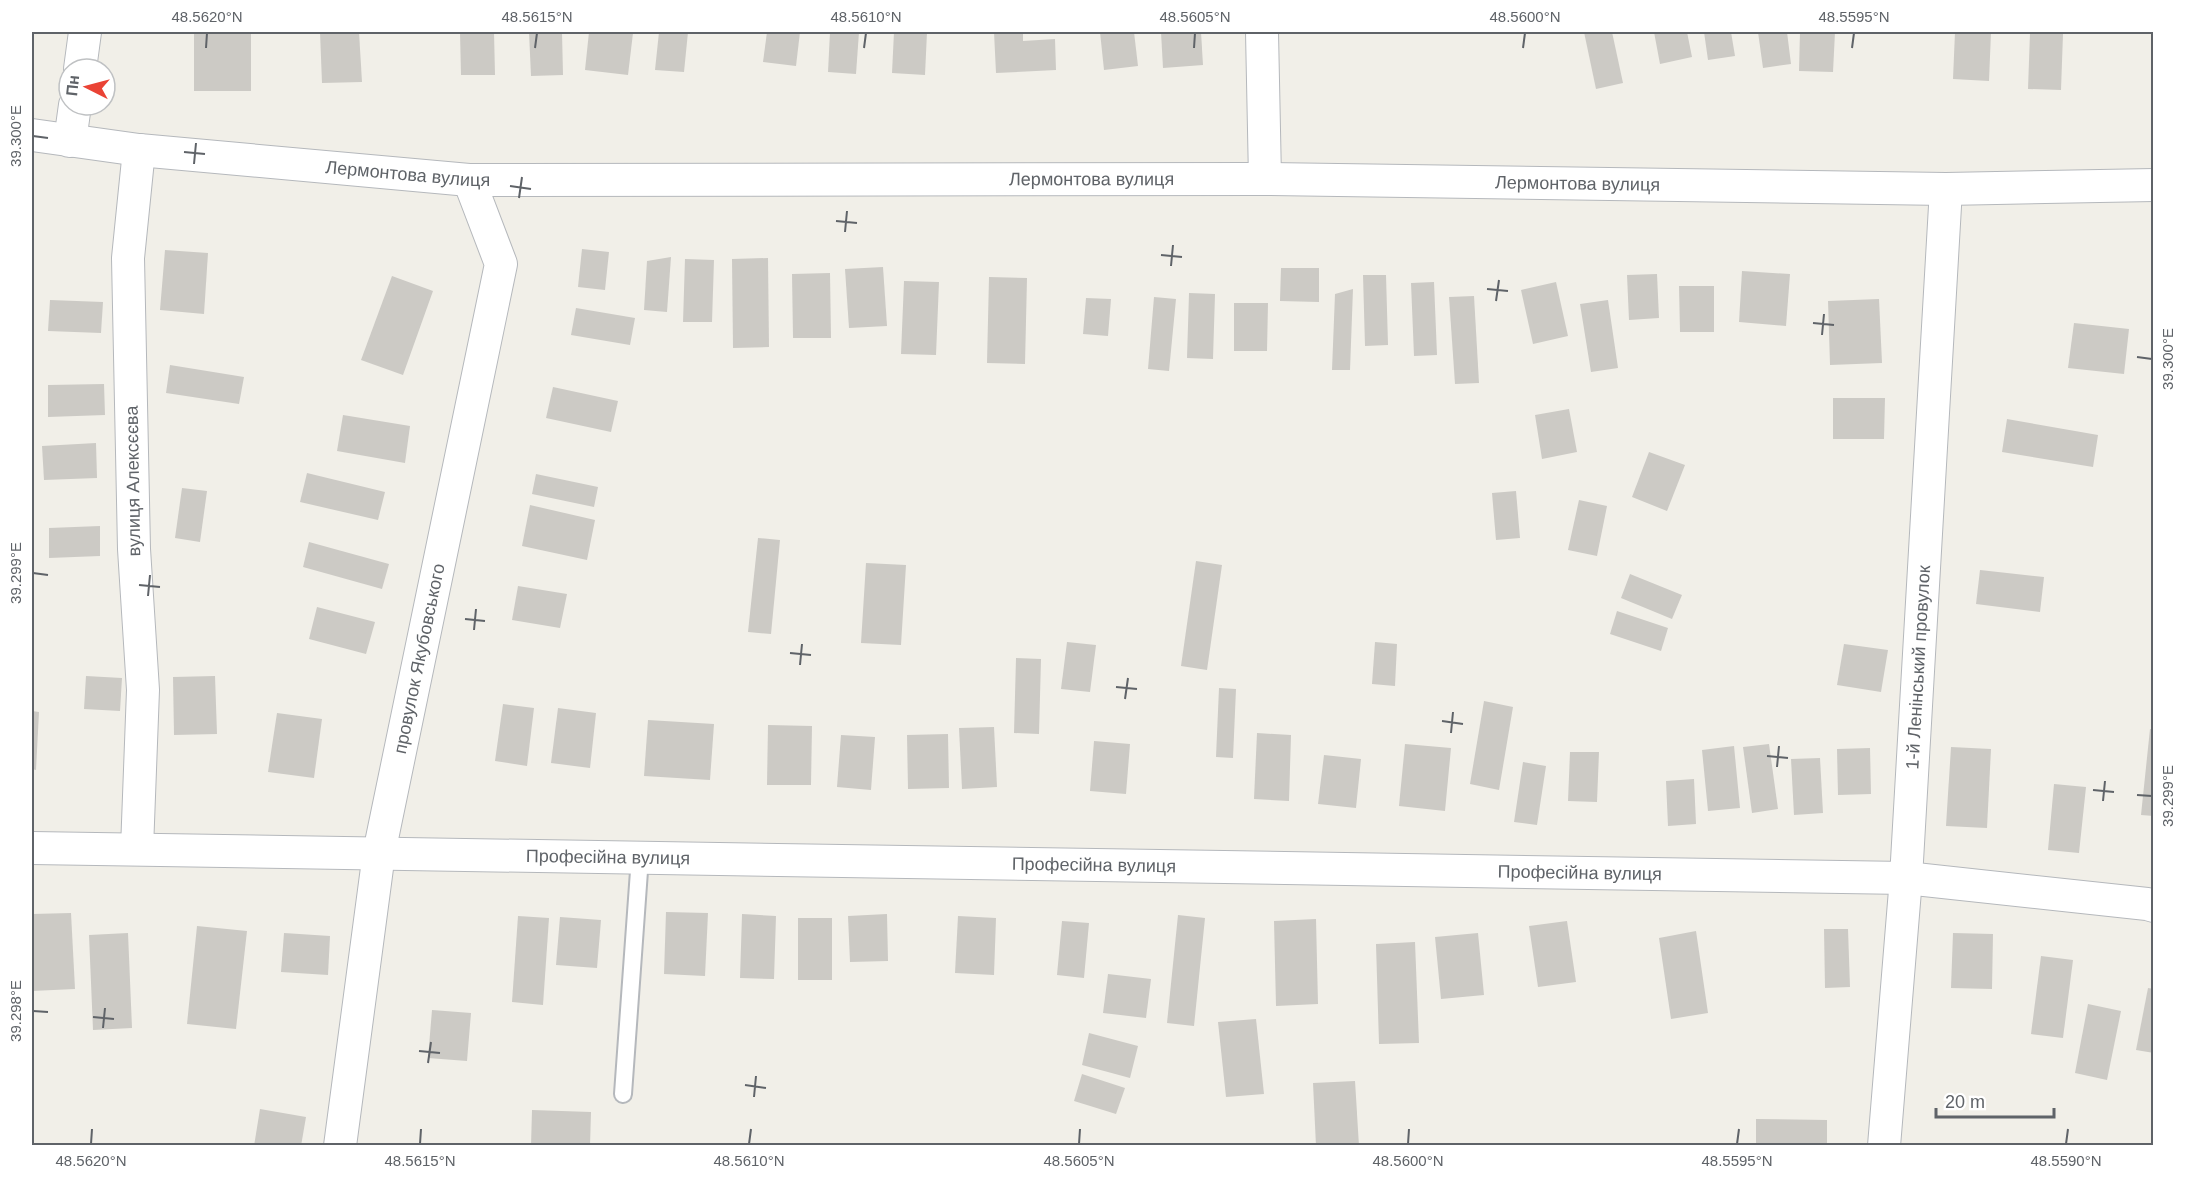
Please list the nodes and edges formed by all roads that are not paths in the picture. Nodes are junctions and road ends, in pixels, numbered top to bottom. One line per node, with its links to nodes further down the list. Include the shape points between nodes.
1 (85, 32): 3 (street)
2 (1262, 32): 8 (street)
3 (82, 57)
4 (73, 117): 6 (street)
5 (32, 135): 6 (street, Лермонтова вулиця)
6 (70, 141): 7 (street, Лермонтова вулиця)
7 (139, 150): 9 (street, Лермонтова вулиця); 13 (street, вулиця Алексєєва, via 128,258 134,549 143,690)
8 (1265, 179): 9 (street, Лермонтова вулиця); 11 (street, Лермонтова вулиця)
9 (469, 180): 14 (street, провулок Якубовського, via 501,264)
10 (2154, 185): 11 (street, Лермонтова вулиця)
11 (1946, 189): 16 (street, 1-й Ленінський провулок)
12 (32, 848): 13 (street, Професійна вулиця)
13 (137, 849): 14 (street, Професійна вулиця)
14 (379, 853): 15 (street, Професійна вулиця); 19 (street, провулок Якубовського)
15 (640, 857): 16 (street, Професійна вулиця); 18 (lane)
16 (1906, 878): 17 (street, Професійна вулиця); 20 (street, 1-й Ленінський провулок)
17 (2154, 906)
18 (623, 1095)
19 (340, 1146)
20 (1884, 1146)

